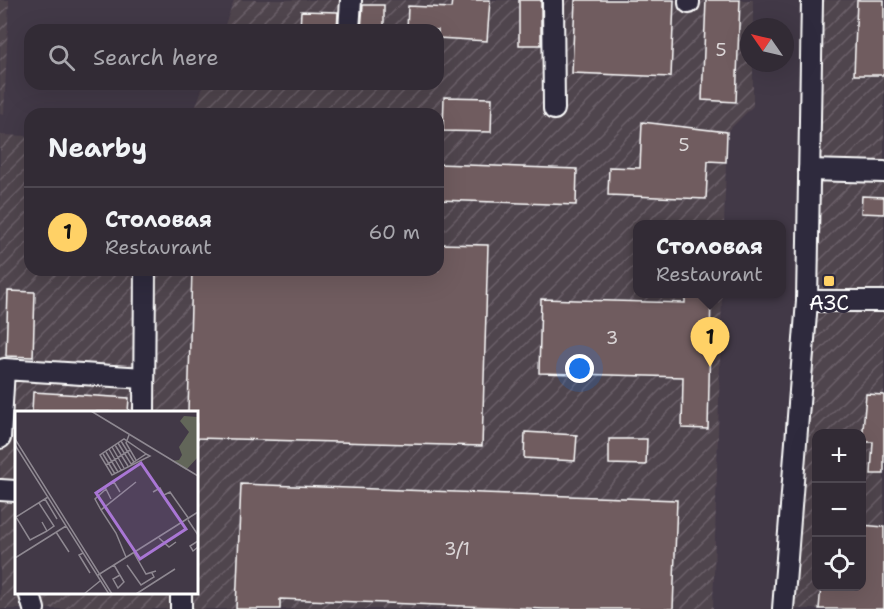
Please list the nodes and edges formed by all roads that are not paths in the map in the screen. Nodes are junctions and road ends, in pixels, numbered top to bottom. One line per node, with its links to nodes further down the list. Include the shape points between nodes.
1 (351, 0): 4 (street)
2 (553, 0): 5 (street)
3 (812, 0): 6 (street)
4 (349, 24)
5 (554, 109)
6 (809, 170): 7 (street); 9 (street)
7 (884, 172)
8 (145, 276): 11 (street)
9 (807, 301): 10 (street); 18 (street)
10 (884, 301)
11 (144, 378): 12 (street); 13 (street, via 4,369)
12 (144, 411)
13 (0, 438)
14 (0, 490): 15 (street)
15 (15, 491)
16 (30, 594): 17 (street)
17 (34, 609)
18 (783, 609)

